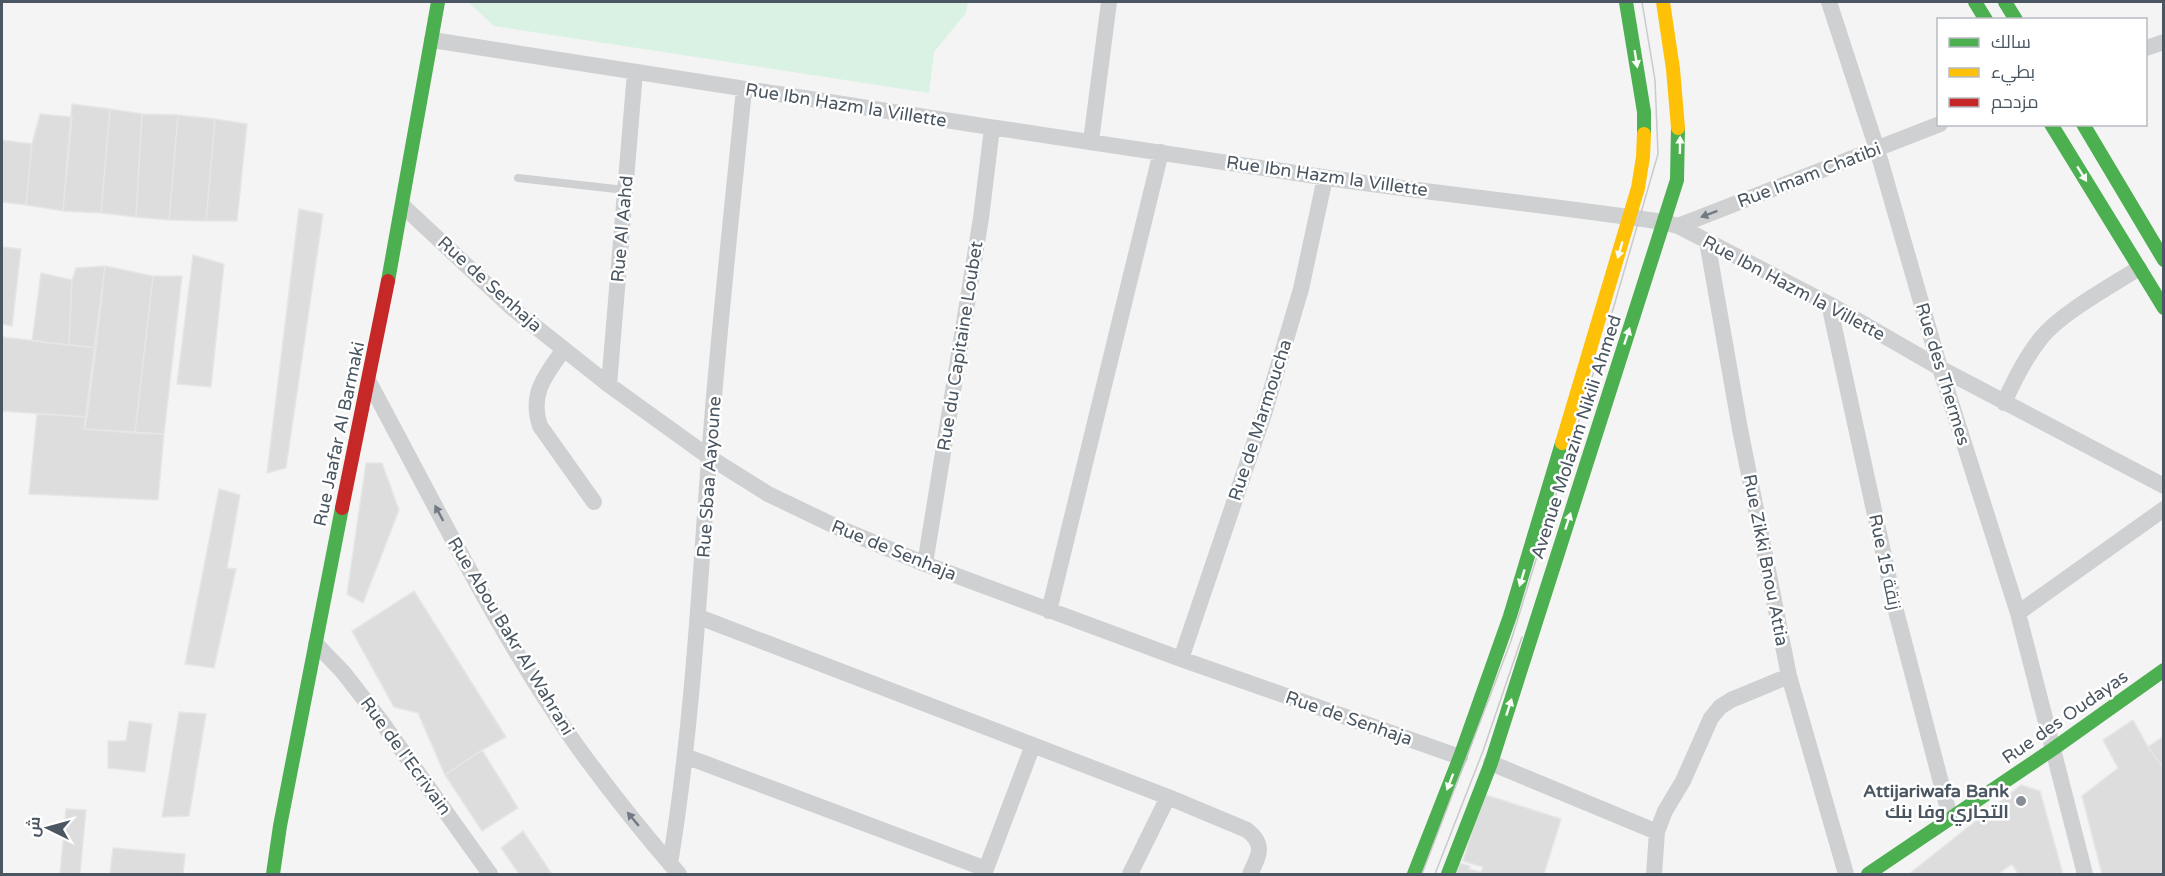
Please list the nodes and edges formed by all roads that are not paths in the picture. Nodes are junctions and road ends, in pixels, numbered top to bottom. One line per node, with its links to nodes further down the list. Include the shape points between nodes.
1 (438, 2): 10 (street, Rue Jaafar Al Barmaki)
2 (1109, 2): 19 (street)
3 (1626, 2): 26 (street, Avenue Molazim Nikili Ahmed, one-way to 26, via 1644,112 1644,157)
4 (1663, 2): 27 (street, Avenue Molazim Nikili Ahmed, one-way to 4, via 1680,116)
5 (1829, 2): 20 (street, Rue des Thermes)
6 (1975, 2): 8 (street)
7 (2005, 2): 9 (street)
8 (1985, 18)
9 (2015, 18)
10 (432, 40): 13 (street, Rue Ibn Hazm la Villette); 25 (street, Rue Jaafar Al Barmaki)
11 (2163, 42): 12 (street)
12 (2147, 47)
13 (635, 72): 14 (street, Rue Ibn Hazm la Villette); 24 (street, Rue Al Aahd)
14 (744, 88): 18 (street, Rue Ibn Hazm la Villette); 38 (street, Rue Sbaa Aayoune)
15 (1937, 125): 20 (street, Rue Imam Chatibi)
16 (2052, 126): 30 (street, one-way to 30)
17 (2084, 126): 29 (street)
18 (992, 128): 19 (street, Rue Ibn Hazm la Villette); 42 (street, Rue du Capitaine Loubet)
19 (1091, 141): 21 (street, Rue Ibn Hazm la Villette)
20 (1877, 149): 27 (street, Rue Imam Chatibi, one-way to 27); 34 (street, Rue des Thermes)
21 (1161, 152): 23 (street, Rue Ibn Hazm la Villette); 43 (street)
22 (518, 178): 24 (lane)
23 (1325, 178): 26 (street, Rue Ibn Hazm la Villette); 47 (street, Rue de Marmoucha, via 1301,290 1268,403)
24 (625, 190): 36 (street, Rue Al Aahd)
25 (403, 206): 33 (street, Rue de Senhaja, via 512,308); 35 (street, Rue Jaafar Al Barmaki)
26 (1629, 216): 27 (street, Rue Ibn Hazm la Villette); 53 (street, Avenue Molazim Nikili Ahmed, one-way to 53, via 1510,616)
27 (1671, 224): 28 (street, Rue Ibn Hazm la Villette); 54 (street, Avenue Molazim Nikili Ahmed, one-way to 27)
28 (1707, 241): 31 (street, Rue Ibn Hazm la Villette); 49 (street, Rue Zikki Bnou Attia)
29 (2163, 260)
30 (2139, 268): 32 (street); 37 (street, via 2061,319 2042,337 2021,366)
31 (1829, 304): 34 (street, Rue Ibn Hazm la Villette); 56 (street, Rue 15 زنقة, via 1896,611)
32 (2163, 308)
33 (564, 349): 36 (street, Rue de Senhaja); 40 (street, via 538,391 538,418)
34 (1940, 368): 37 (street, Rue Ibn Hazm la Villette); 44 (street, Rue des Thermes)
35 (369, 382): 46 (street, Rue Jaafar Al Barmaki); 58 (street, Rue Abou Bakr Al Wahrani, one-way to 35, via 576,745 518,654)
36 (609, 385): 38 (street, Rue de Senhaja)
37 (2004, 403): 39 (street, Rue Ibn Hazm la Villette)
38 (709, 457): 42 (street, Rue de Senhaja, via 799,510); 45 (street, Rue Sbaa Aayoune)
39 (2163, 486)
40 (594, 502)
41 (2163, 509): 44 (street)
42 (925, 564): 43 (street, Rue de Senhaja)
43 (1049, 611): 47 (street, Rue de Senhaja)
44 (2018, 613): 51 (street, Rue des Thermes)
45 (699, 616): 50 (street); 52 (street, Rue Sbaa Aayoune)
46 (316, 644): 60 (street, Rue Jaafar Al Barmaki); 61 (street, Rue de l'Ecrivain, via 381,721)
47 (1181, 659): 53 (street, Rue de Senhaja)
48 (2163, 670): 51 (street, Rue des Oudayas)
49 (1789, 676): 57 (street, via 1720,706 1705,729); 67 (street, Rue Zikki Bnou Attia)
50 (1033, 745): 55 (street); 59 (street)
51 (2053, 748): 56 (street, Rue des Oudayas); 69 (street, Rue des Thermes)
52 (685, 756): 58 (street, Rue Sbaa Aayoune); 59 (street)
53 (1460, 757): 64 (street, Avenue Molazim Nikili Ahmed, one-way to 64)
54 (1491, 763): 57 (street); 65 (street, Avenue Molazim Nikili Ahmed)
55 (1168, 797): 62 (street); 63 (street, via 1247,830 1256,838 1259,855)
56 (1950, 817): 68 (street, Rue des Oudayas)
57 (1658, 832): 66 (street)
58 (674, 869)
59 (985, 872)
60 (273, 874)
61 (490, 874)
62 (1130, 874)
63 (1250, 874)
64 (1414, 874)
65 (1448, 874)
66 (1654, 874)
67 (1846, 874)
68 (1868, 874)
69 (2085, 874)

